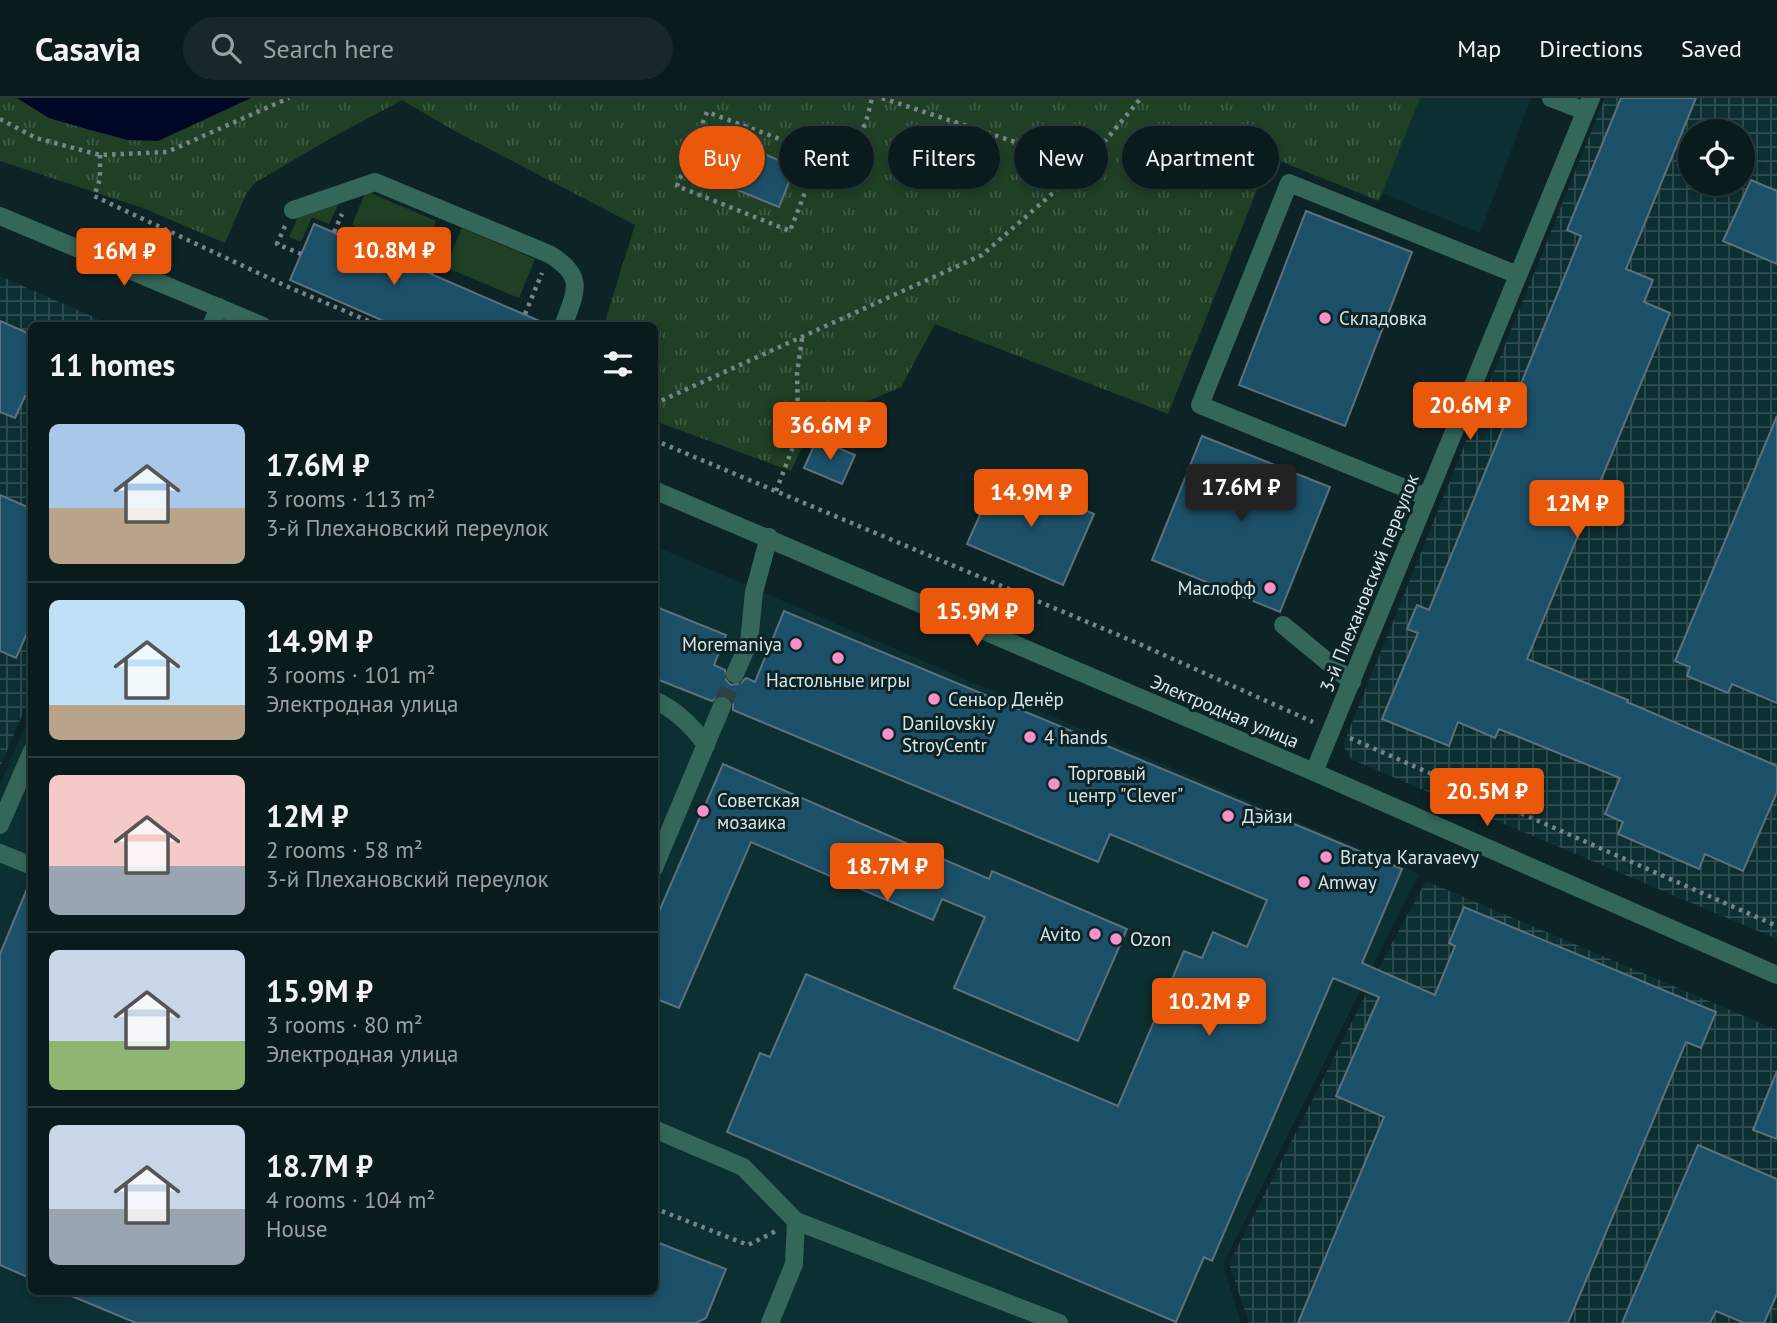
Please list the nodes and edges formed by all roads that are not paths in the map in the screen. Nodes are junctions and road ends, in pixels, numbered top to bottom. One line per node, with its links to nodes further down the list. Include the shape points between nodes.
1 (1551, 98): 2 (street)
2 (1588, 105): 5 (street, 3-й Плехановский переулок)
3 (293, 209): 9 (street, via 375,182 456,215 563,263 575,282)
4 (0, 216): 6 (street)
5 (1518, 275): 11 (street, 3-й Плехановский переулок); 11 (street, via 1289,183 1200,405)
6 (219, 307): 7 (street); 8 (street)
7 (213, 322)
8 (254, 322)
9 (565, 322)
10 (658, 491): 12 (street, Электродная улица)
11 (1427, 497): 15 (street, 3-й Плехановский переулок)
12 (769, 537): 14 (street, via 754,592 749,642); 20 (street, Электродная улица)
13 (1283, 625): 15 (street)
14 (735, 674)
15 (1352, 682): 20 (street, 3-й Плехановский переулок)
16 (658, 702): 18 (street, via 694,729)
17 (722, 706): 18 (street)
18 (706, 745): 23 (street)
19 (28, 760): 21 (street)
20 (1314, 772): 25 (street, Электродная улица)
21 (0, 825)
22 (0, 853): 24 (street)
23 (658, 859)
24 (28, 864)
25 (1777, 975)
26 (658, 1131): 27 (street, via 743,1167)
27 (796, 1220): 28 (street, via 794,1264); 29 (street)
28 (770, 1323)
29 (1059, 1323)

